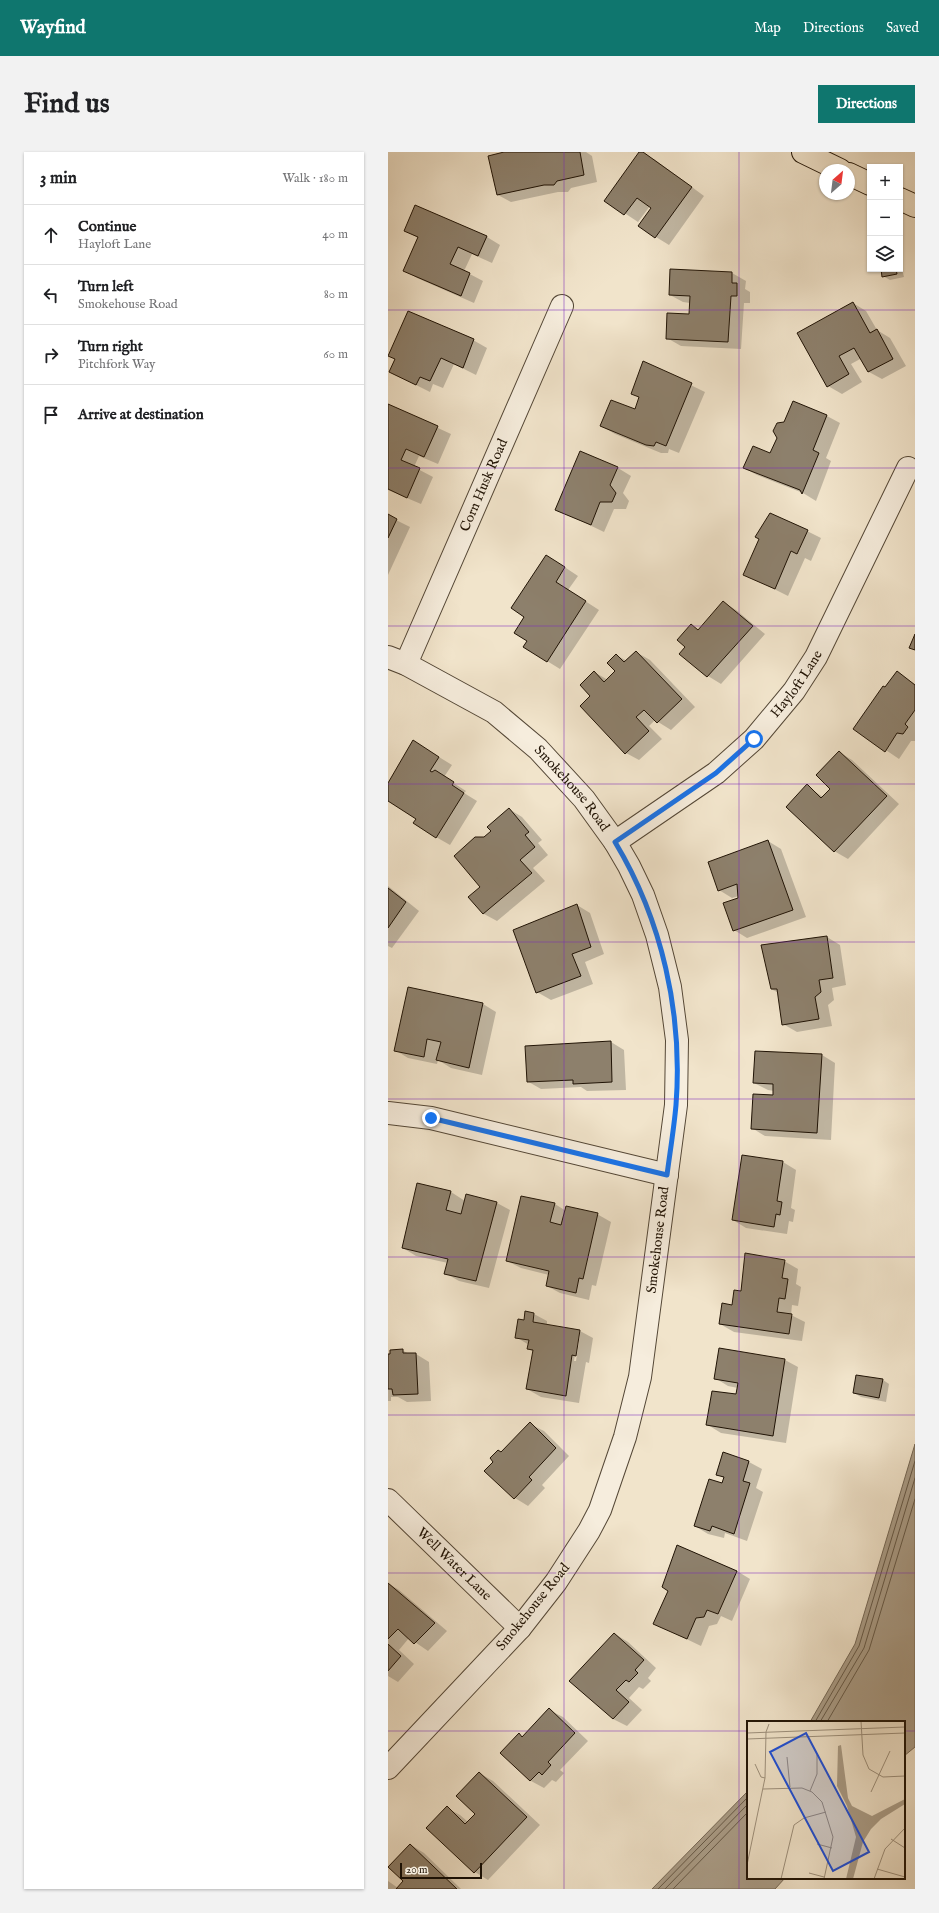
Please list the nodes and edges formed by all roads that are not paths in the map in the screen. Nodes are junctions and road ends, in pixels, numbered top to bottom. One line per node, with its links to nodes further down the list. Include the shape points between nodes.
1 (803, 152): 2 (highway)
2 (828, 164)
3 (855, 177): 4 (highway)
4 (867, 183)
5 (902, 200): 6 (highway)
6 (915, 206)
7 (562, 306): 9 (street, Corn Husk Road)
8 (908, 468): 10 (street, Hayloft Lane, via 816,657 794,691 754,739 716,773)
9 (397, 660): 10 (street, Smokehouse Road, via 494,712 538,749 584,799)
10 (615, 842): 12 (street, Smokehouse Road, via 643,895 657,935 670,987 677,1040 676,1105)
11 (388, 1113): 12 (street, via 431,1118)
12 (667, 1175): 14 (street, Smokehouse Road, via 640,1377 625,1437 600,1510 589,1531 556,1582)
13 (388, 1500): 14 (street, Well Water Lane)
14 (520, 1628): 15 (street, Smokehouse Road)
15 (388, 1768)

